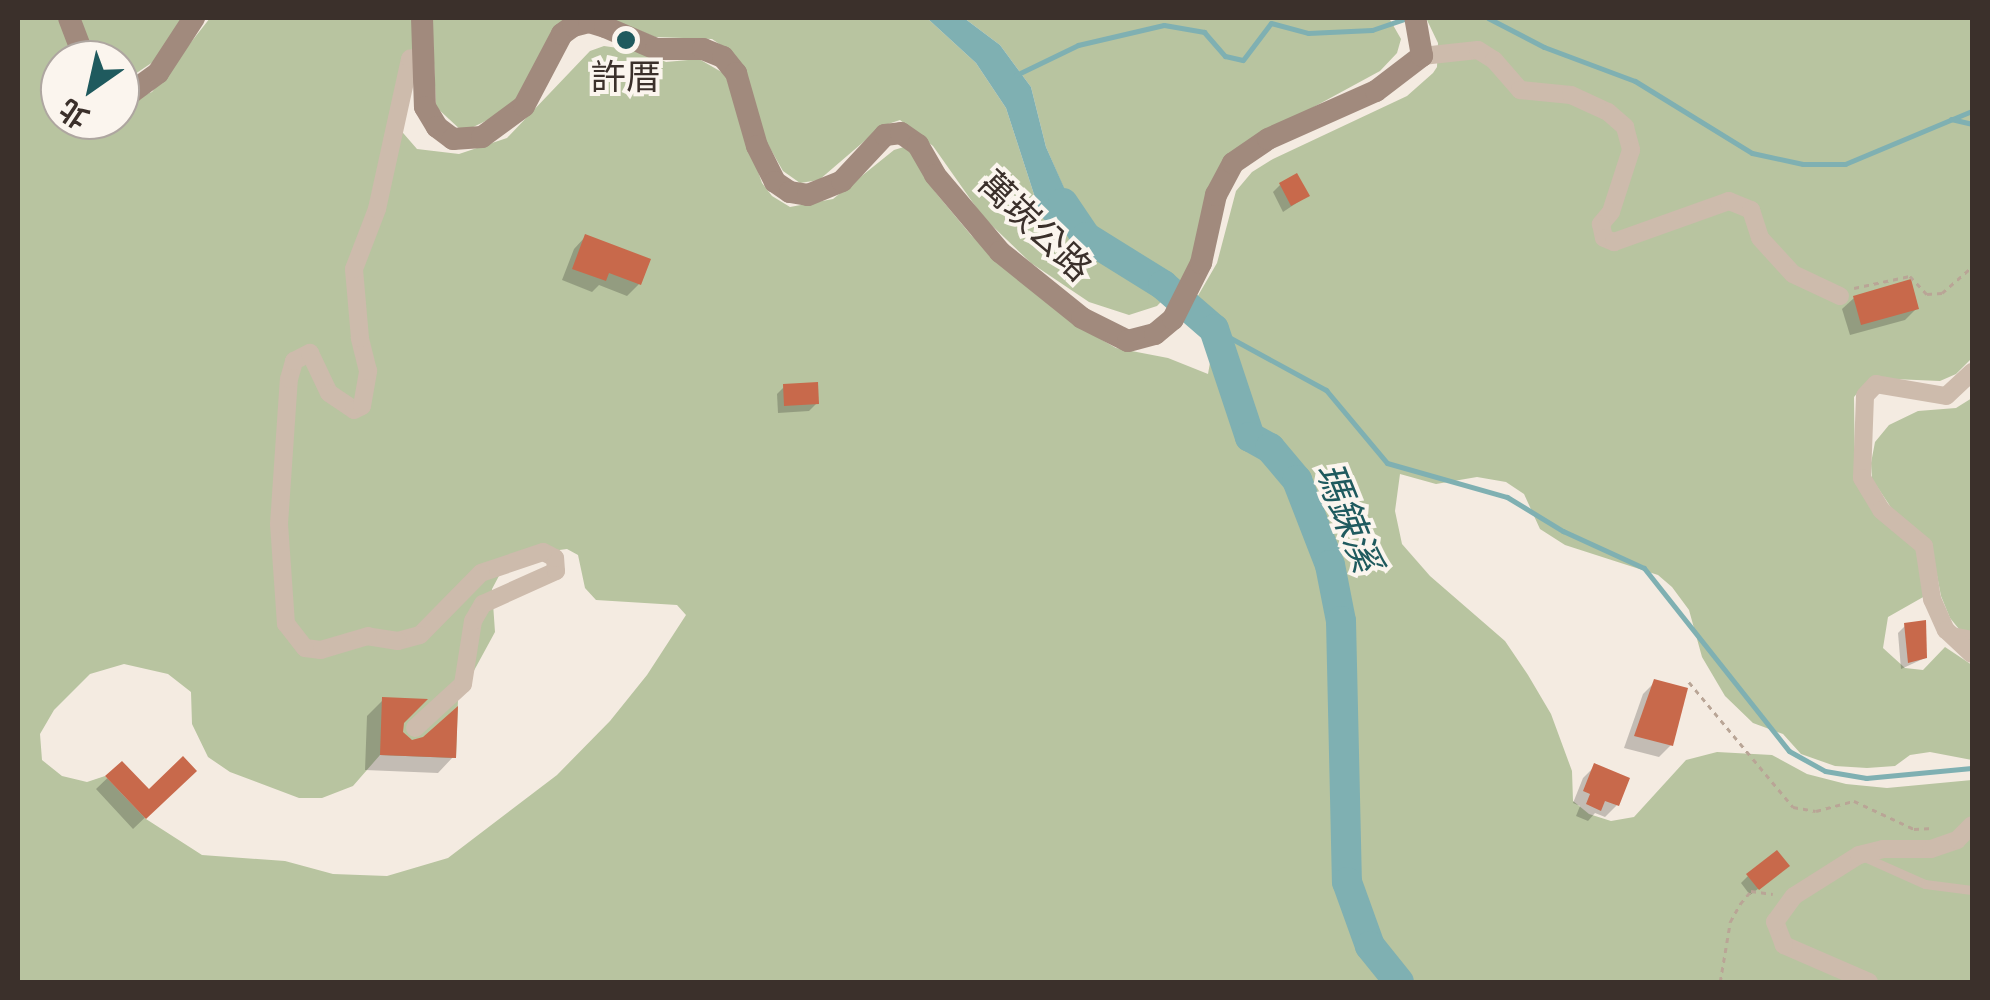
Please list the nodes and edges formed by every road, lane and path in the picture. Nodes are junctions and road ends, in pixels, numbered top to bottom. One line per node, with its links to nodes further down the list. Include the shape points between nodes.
1 (194, 18): 6 (street, via 158,73)
2 (422, 18): 4 (street, 萬崁公路)
3 (1415, 18): 5 (street)
4 (423, 56): 5 (street, 萬崁公路, via 425,107 436,127 469,142 524,106 562,34 574,26 588,22 656,49 703,48 736,73 775,182 808,195 842,180 885,135 901,133 918,145 934,175 1000,252 1082,318 1128,342 1155,334 1173,319 1201,263 1216,195 1234,163 1268,138 1376,91); 14 (street, via 410,59 377,208 354,270 368,371 362,406 354,410 329,394 310,353 294,361 289,379 279,524 286,624 304,648 321,650 368,636 398,641 420,634 481,573 542,552 555,558 556,571 483,604 473,621 463,684)
5 (1422, 56): 8 (street, via 1478,50 1520,90 1571,95 1625,127 1631,150 1601,224 1604,238 1614,242 1730,201 1752,210 1760,238 1792,274)
6 (140, 86)
7 (1972, 267): 8 (path, via 1942,293 1927,294 1910,276)
8 (1840, 296)
9 (1972, 372): 10 (street, via 1946,396 1876,384 1865,396 1862,478 1881,510 1924,546 1932,599)
10 (1946, 630): 11 (lane); 12 (street)
11 (1972, 634)
12 (1972, 654)
13 (1689, 682): 15 (path, via 1793,807 1816,811 1854,801 1914,829)
14 (414, 728)
15 (1946, 824)
16 (1972, 825): 17 (street, via 1957,840 1931,849)
17 (1860, 855): 18 (lane, via 1925,884); 19 (street)
18 (1972, 890)
19 (1794, 896): 20 (path, via 1751,892 1740,904 1730,922); 21 (street, via 1774,922 1784,944)
20 (1720, 982)
21 (1869, 982)

